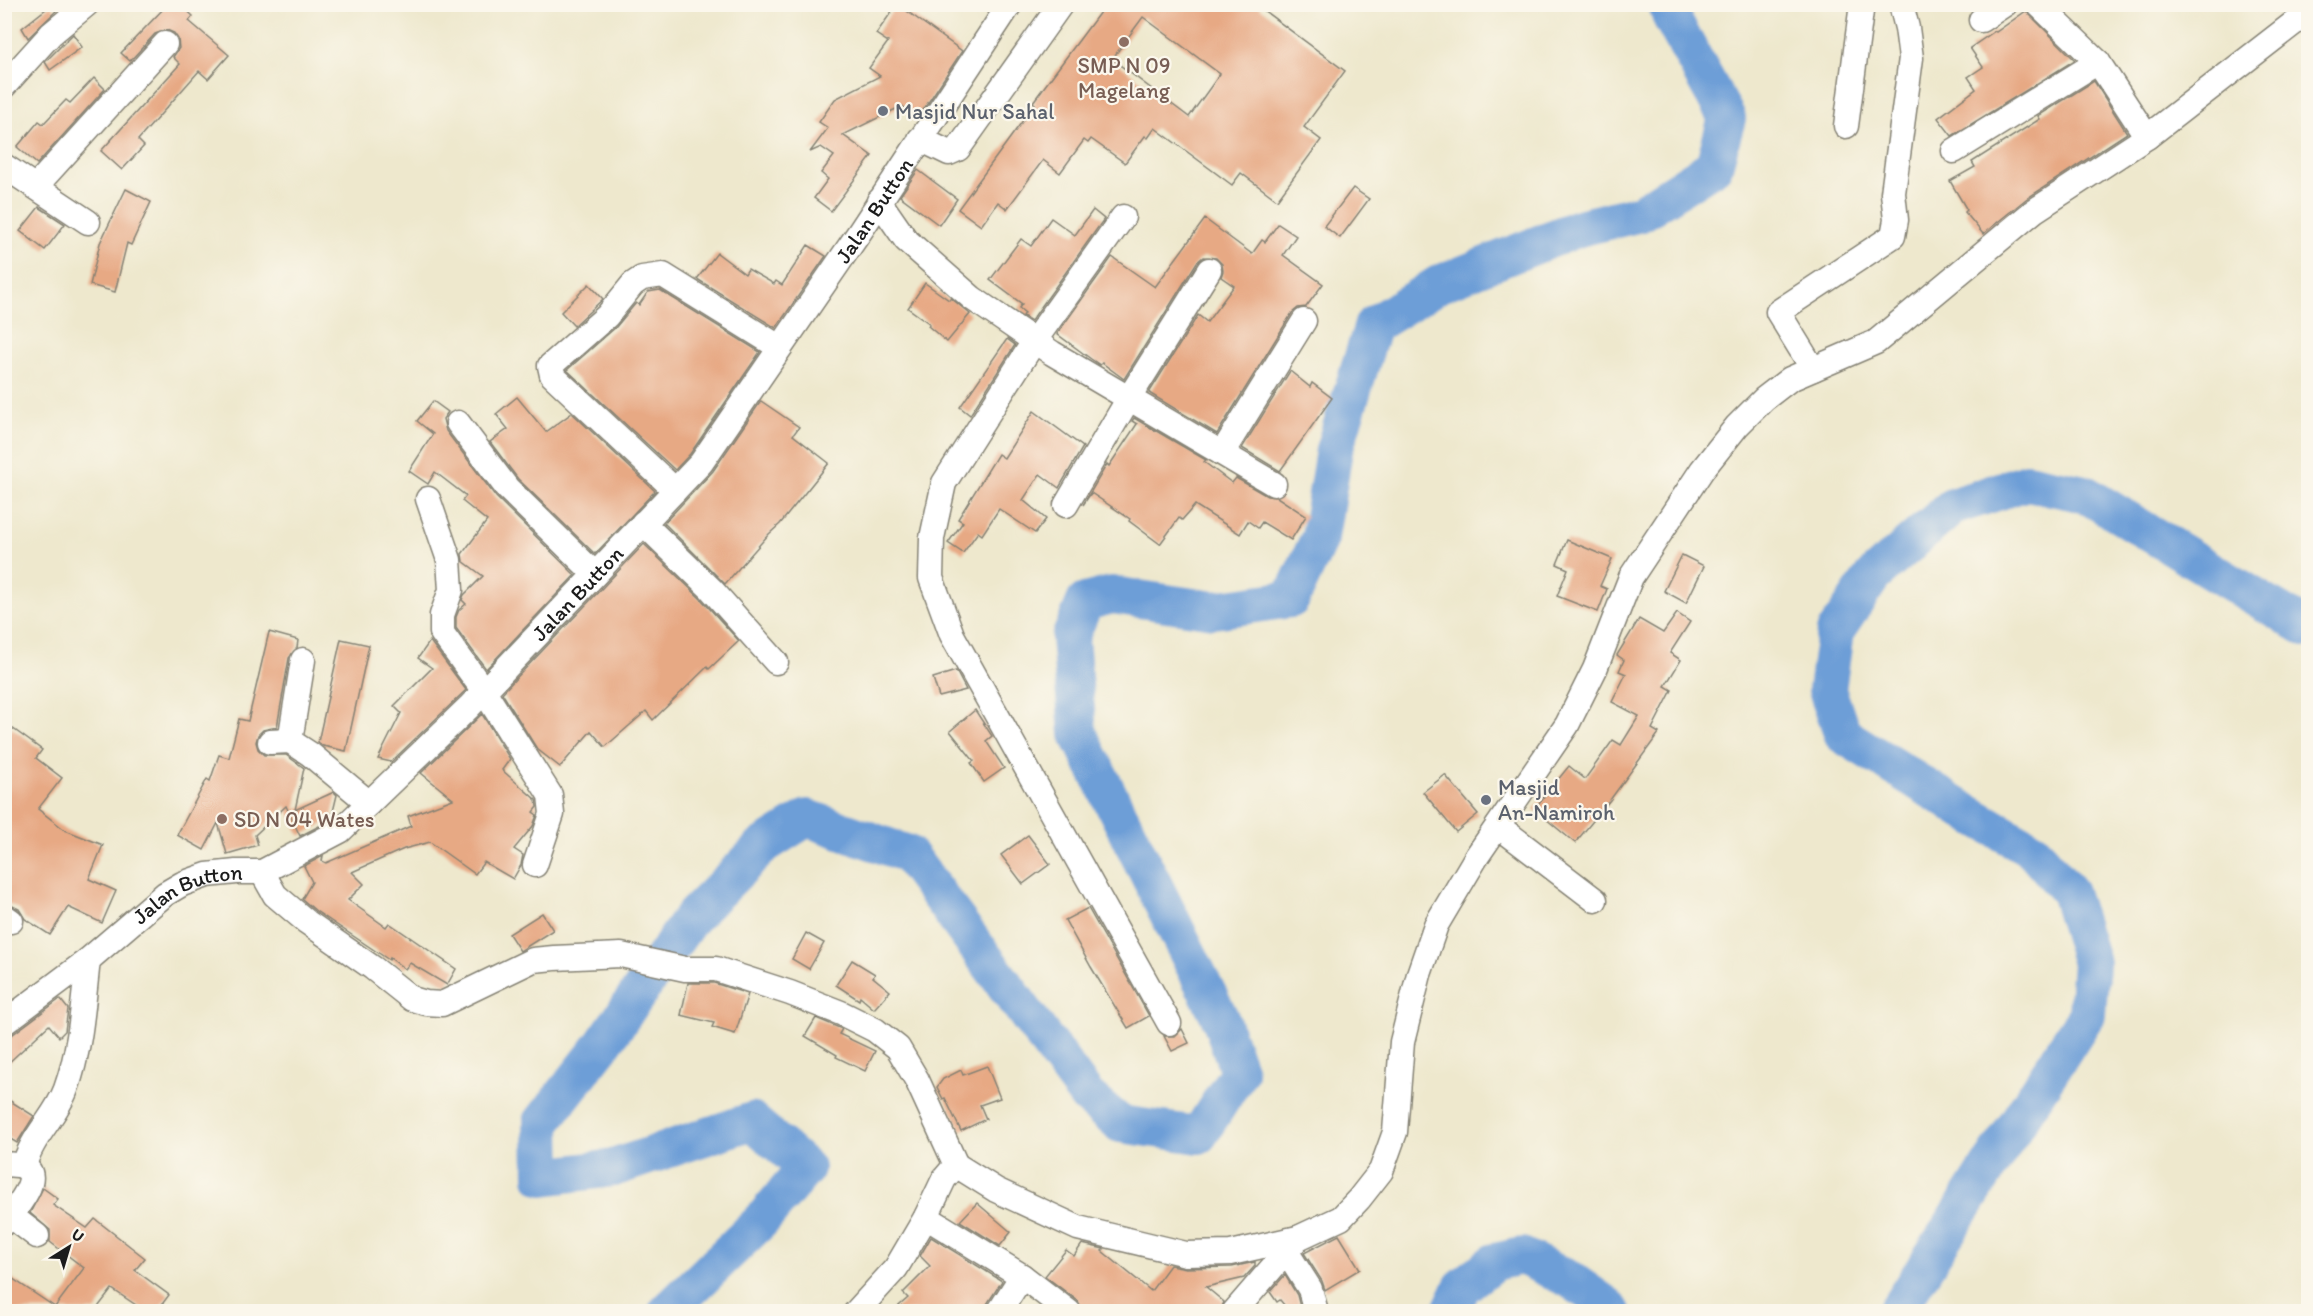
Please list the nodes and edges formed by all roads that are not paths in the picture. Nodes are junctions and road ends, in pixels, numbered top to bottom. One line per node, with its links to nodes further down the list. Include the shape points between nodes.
1 (87, 4): 13 (street, via 51,34)
2 (1010, 4): 16 (street, Jalan Button)
3 (1061, 4): 16 (street, via 958,149 949,153)
4 (1862, 4): 14 (street)
5 (1900, 4): 29 (street, via 1911,58 1893,193 1893,236 1778,312)
6 (2005, 4): 10 (street)
7 (2300, 4): 9 (street)
8 (2046, 7): 12 (street)
9 (2308, 11): 15 (street)
10 (1981, 20)
11 (165, 44): 19 (street)
12 (2098, 62): 15 (street); 17 (street)
13 (4, 86)
14 (1846, 126)
15 (2147, 137): 29 (street, via 2034,211 1876,342)
16 (920, 140): 20 (street, Jalan Button)
17 (1954, 150)
18 (4, 166): 19 (street)
19 (36, 186): 22 (street)
20 (879, 201): 23 (street, Jalan Button); 24 (street)
21 (1123, 217): 27 (street)
22 (88, 222)
23 (859, 233): 24 (street); 28 (street, Jalan Button)
24 (906, 240): 27 (street, via 972,298)
25 (1209, 270): 30 (street)
26 (1304, 321): 32 (street)
27 (1035, 340): 30 (street); 49 (street, via 944,483 932,538 931,578 952,635)
28 (779, 347): 34 (street, Jalan Button, via 700,463); 34 (street, via 663,275 642,278 633,284 607,316 550,366 552,375)
29 (1813, 369): 43 (street, via 1790,379 1764,399 1702,470 1631,577 1595,669 1567,725)
30 (1129, 398): 32 (street); 36 (street)
31 (458, 423): 38 (street, via 507,488)
32 (1222, 453): 33 (street)
33 (1274, 484)
34 (675, 490): 37 (street, Jalan Button)
35 (428, 499): 41 (street, via 449,560 451,590 442,615 442,633)
36 (1066, 506)
37 (643, 523): 38 (street, Jalan Button); 40 (street, via 711,589)
38 (595, 574): 41 (street, Jalan Button)
39 (303, 660): 42 (street, via 280,742 310,754)
40 (776, 662)
41 (484, 691): 42 (street, Jalan Button); 44 (street, via 550,795 552,814)
42 (369, 803): 45 (street, Jalan Button, via 340,831)
43 (1498, 826): 46 (street); 55 (street, via 1436,925 1422,964 1402,1042 1395,1132 1381,1171 1341,1218)
44 (535, 865)
45 (262, 872): 47 (street, Jalan Button, via 207,875 182,884); 50 (street, via 275,895 307,922 412,999 426,1003 442,1004 533,960 621,955 685,969 716,969 841,1014 874,1030 898,1048)
46 (1595, 900)
47 (88, 960): 48 (street, Jalan Button); 51 (street, via 75,1060 66,1090 58,1108)
48 (4, 1023)
49 (1169, 1023)
50 (956, 1165): 52 (street, via 941,1184); 55 (street, via 996,1190 1078,1228 1186,1254)
51 (14, 1166): 53 (street, via 29,1172 31,1179)
52 (926, 1218): 56 (street); 57 (street, via 896,1268)
53 (7, 1219): 54 (street)
54 (37, 1236)
55 (1292, 1245): 60 (street); 61 (street)
56 (1022, 1276): 58 (street); 59 (street)
57 (856, 1311)
58 (999, 1311)
59 (1069, 1311)
60 (1234, 1311)
61 (1316, 1311)

